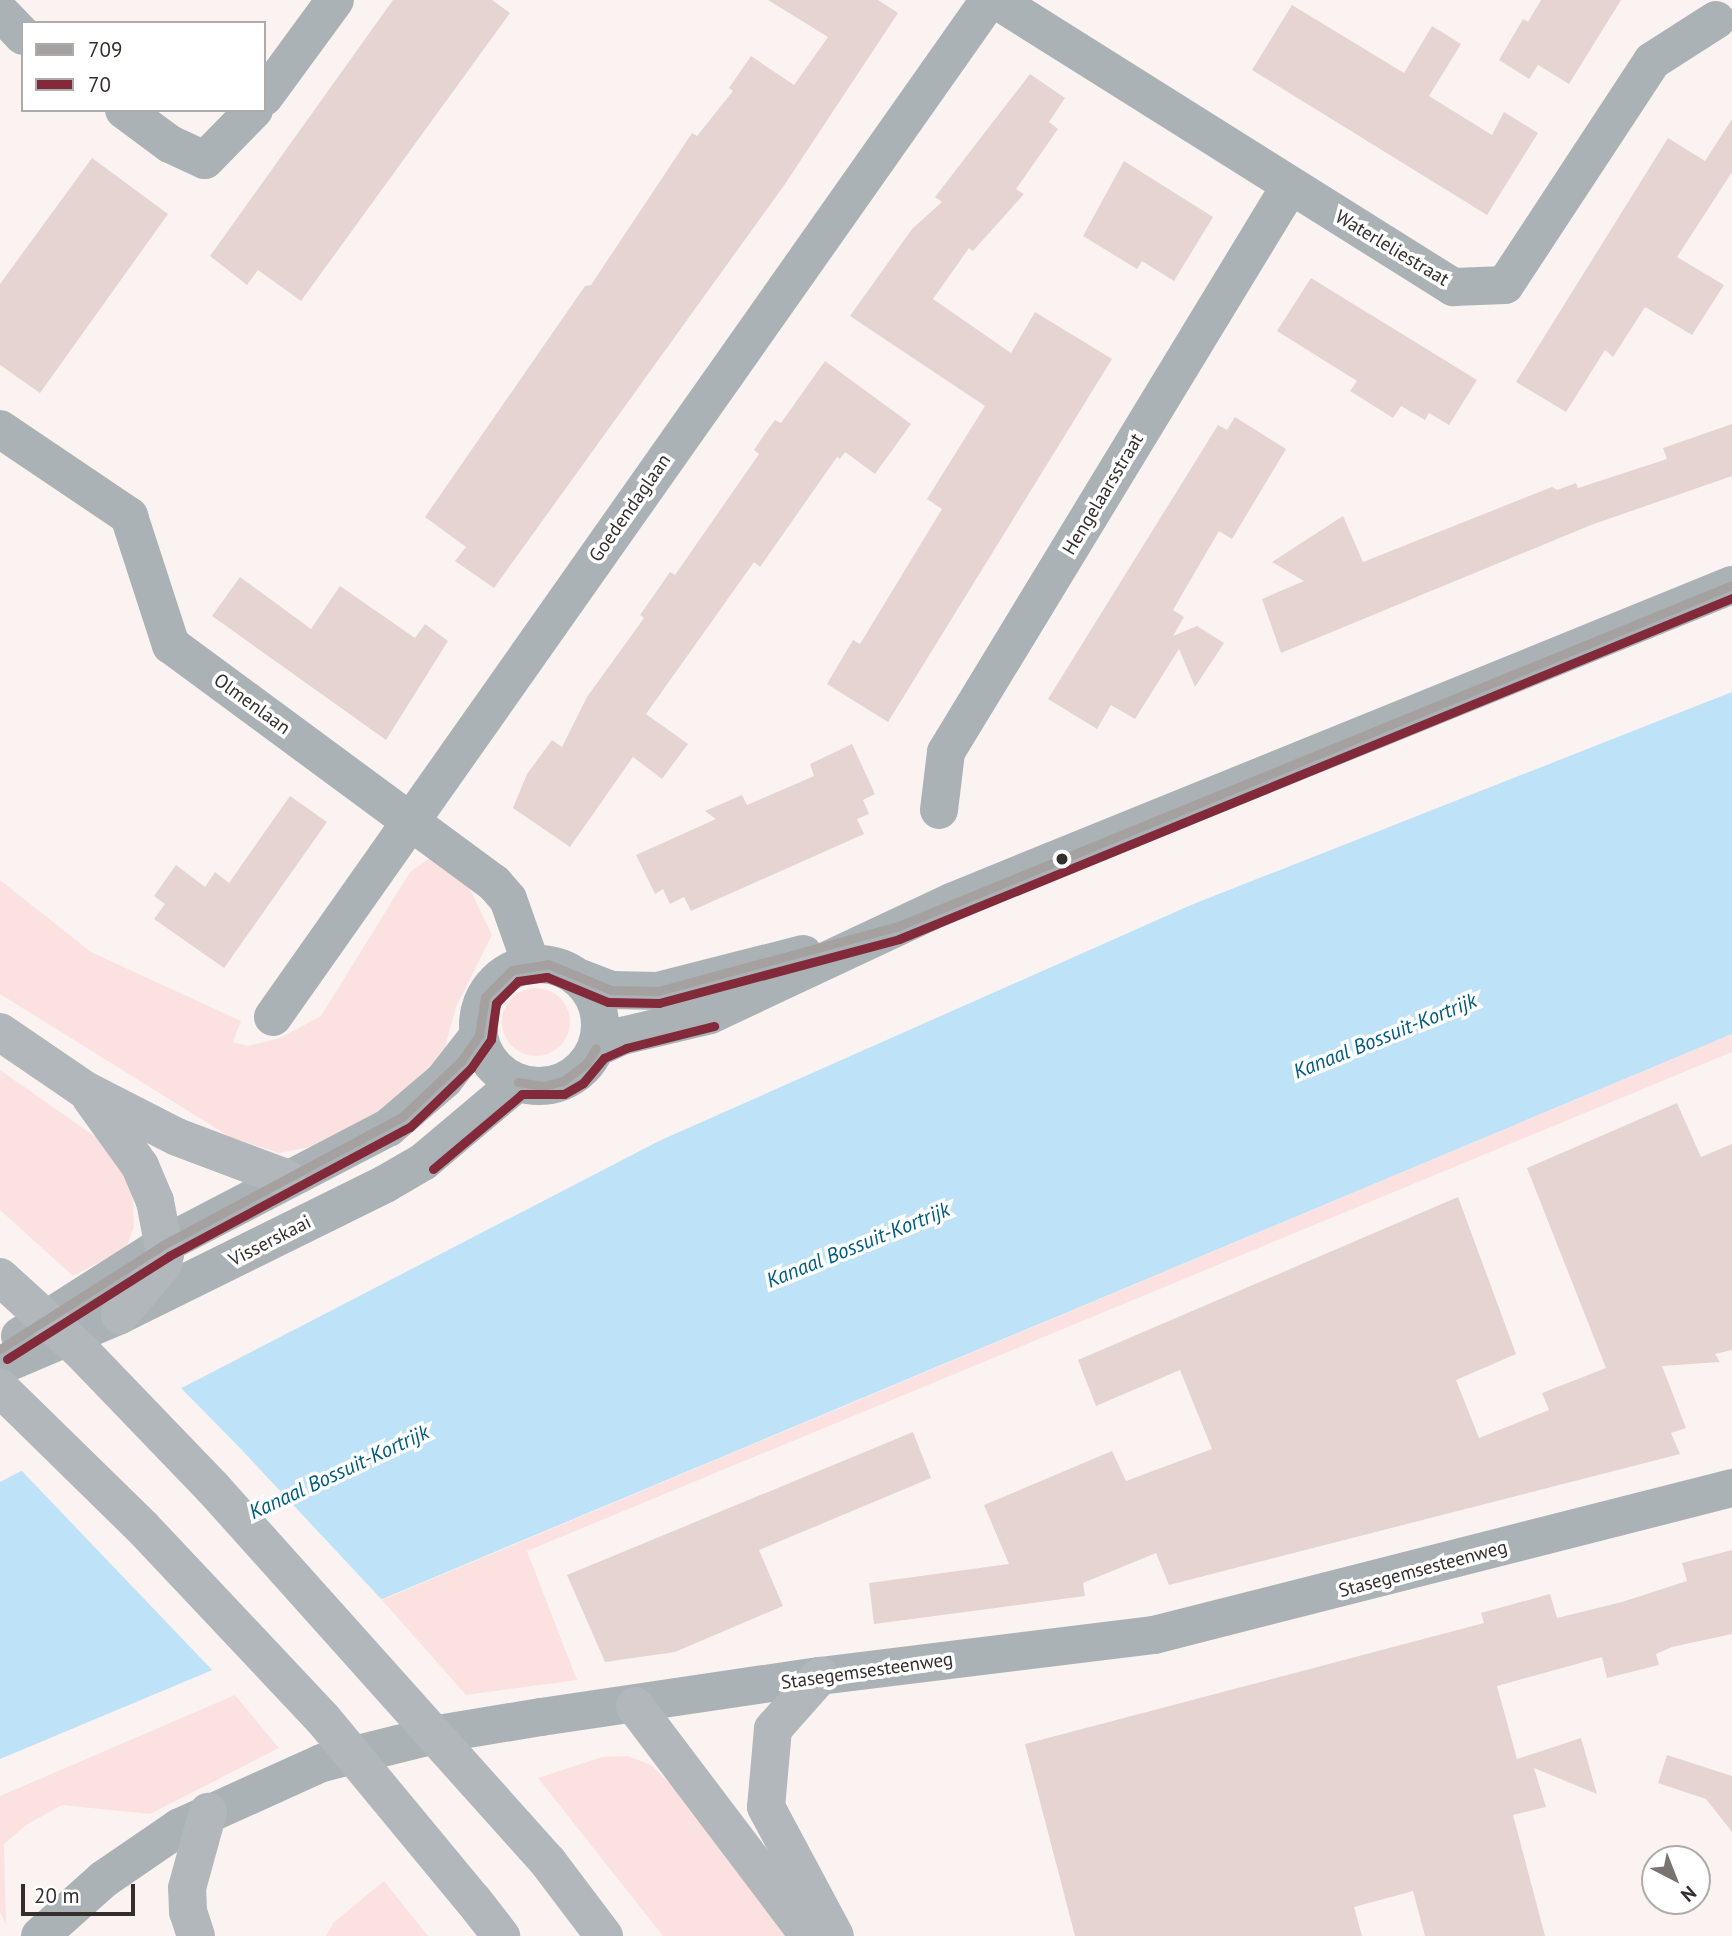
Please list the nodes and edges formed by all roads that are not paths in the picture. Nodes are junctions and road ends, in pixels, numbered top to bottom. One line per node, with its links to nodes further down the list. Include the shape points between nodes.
1 (335, 0): 7 (street)
2 (989, 0): 14 (street, Goedendaglaan)
3 (996, 0): 10 (street, Waterleliestraat)
4 (0, 12): 6 (street)
5 (1716, 20): 10 (street, Waterleliestraat, via 1653,61 1505,285 1453,287)
6 (21, 34)
7 (266, 94)
8 (127, 112): 9 (street, via 170,144 205,160)
9 (252, 112)
10 (1290, 186): 13 (street, Hengelaarsstraat, via 946,752)
11 (0, 429): 14 (street, Olmenlaan, via 129,516 172,645)
12 (1732, 586): 15 (street)
13 (939, 810)
14 (410, 818): 16 (street, Olmenlaan, via 508,899); 18 (street, Goedendaglaan)
15 (896, 927): 17 (street, via 658,991 611,990); 21 (street, via 780,986 710,1014 622,1036)
16 (530, 964): 17 (street, via 565,969); 20 (street, via 512,970 485,997)
17 (580, 978): 21 (street, via 599,1010)
18 (273, 1017)
19 (0, 1032): 23 (highway)
20 (479, 1035): 22 (street, via 494,1067); 24 (street, via 444,1080 402,1117)
21 (596, 1048): 22 (street, via 575,1074 559,1082)
22 (518, 1082): 27 (street, Visserskaai, via 423,1162)
23 (85, 1090): 24 (highway, via 177,1137); 25 (highway, via 140,1166 155,1201)
24 (286, 1178): 25 (street)
25 (163, 1245): 27 (highway, via 163,1264); 28 (street)
26 (0, 1277): 38 (highway, bridge, via 82,1352 212,1487 548,1862)
27 (120, 1315): 29 (street, Visserskaai)
28 (0, 1349)
29 (0, 1366)
30 (0, 1388): 37 (highway, bridge, via 143,1528 323,1719)
31 (1732, 1488): 32 (street, Stasegemsesteenweg, via 1154,1635)
32 (820, 1676): 33 (street, Stasegemsesteenweg); 40 (highway, via 773,1729 766,1807)
33 (635, 1706): 34 (street, Stasegemsesteenweg, via 493,1725 374,1750 322,1763); 39 (highway)
34 (208, 1812): 35 (street, Stasegemsesteenweg, via 104,1879); 36 (highway, via 187,1888)
35 (40, 1936)
36 (196, 1936)
37 (501, 1936)
38 (604, 1936)
39 (809, 1936)
40 (835, 1936)

